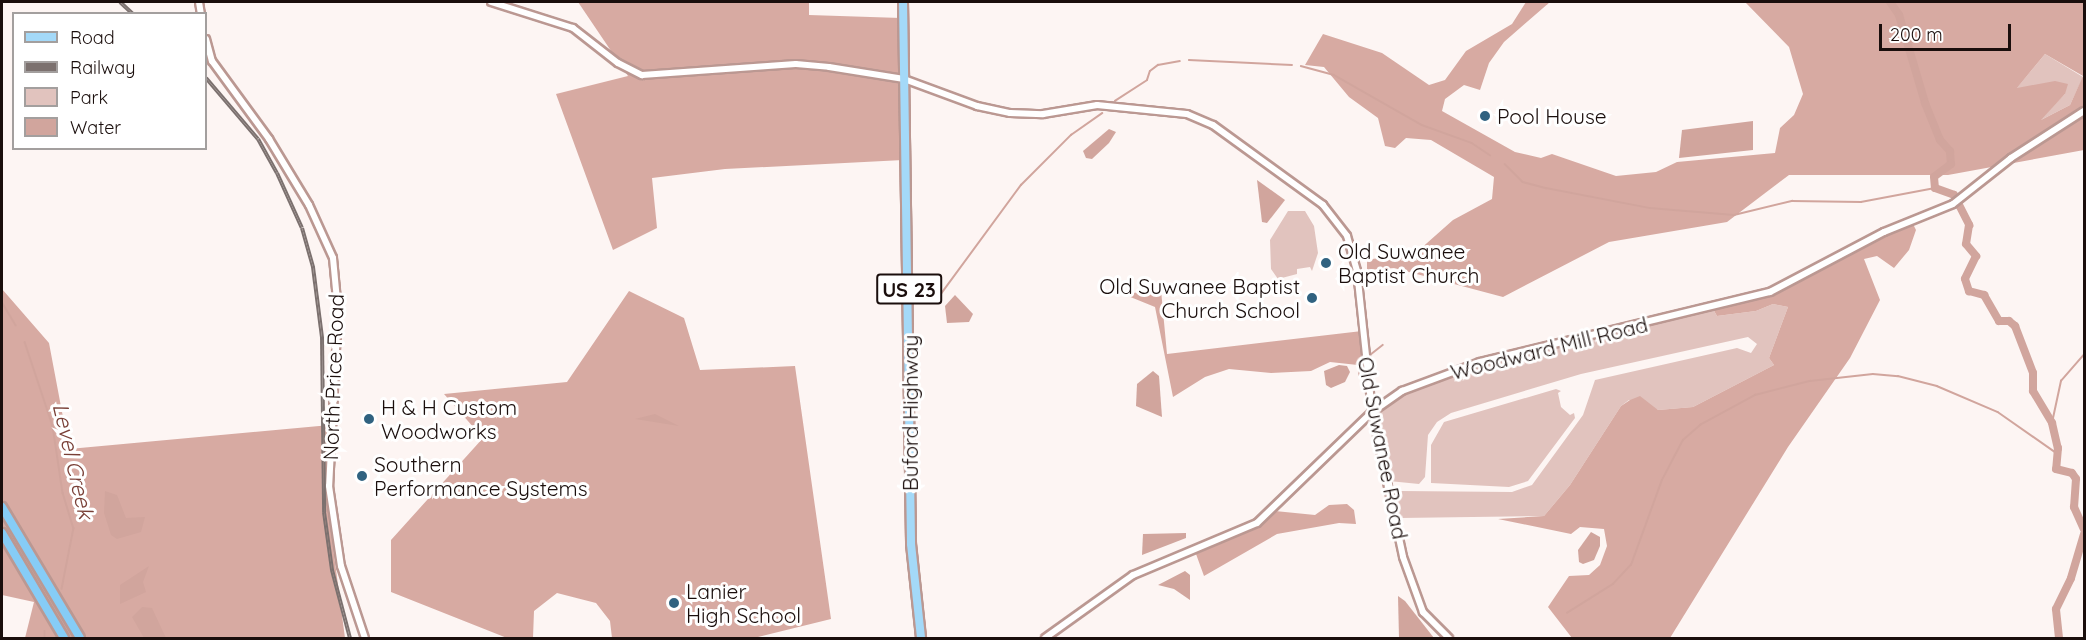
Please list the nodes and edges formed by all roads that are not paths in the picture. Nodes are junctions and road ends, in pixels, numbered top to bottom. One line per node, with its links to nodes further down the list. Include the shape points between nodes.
1 (491, 2): 4 (street, Old Suwanee Road, via 573,28 618,63 642,75 796,64)
2 (903, 2): 4 (main road, US 23)
3 (207, 43): 11 (street, North Price Road, via 212,61 269,139 309,205 333,258 338,311 329,486 341,566)
4 (904, 79): 6 (street, Old Suwanee Road, via 977,106 1010,113 1042,114 1097,105 1170,111 1201,118 1222,131 1323,205 1344,232 1357,271); 12 (main road, Buford Highway / US 23, via 911,544)
5 (2085, 111): 6 (street, Woodward Mill Road, via 2011,158 1953,204 1884,232 1763,295 1480,362 1414,385)
6 (1372, 412): 13 (street, Woodward Mill Road, via 1257,523 1133,575); 14 (street, Old Suwanee Road, via 1415,596 1423,612)
7 (2, 507): 10 (highway)
8 (2, 533): 9 (highway)
9 (64, 639)
10 (80, 639)
11 (365, 639)
12 (921, 639)
13 (1045, 639)
14 (1449, 639)

